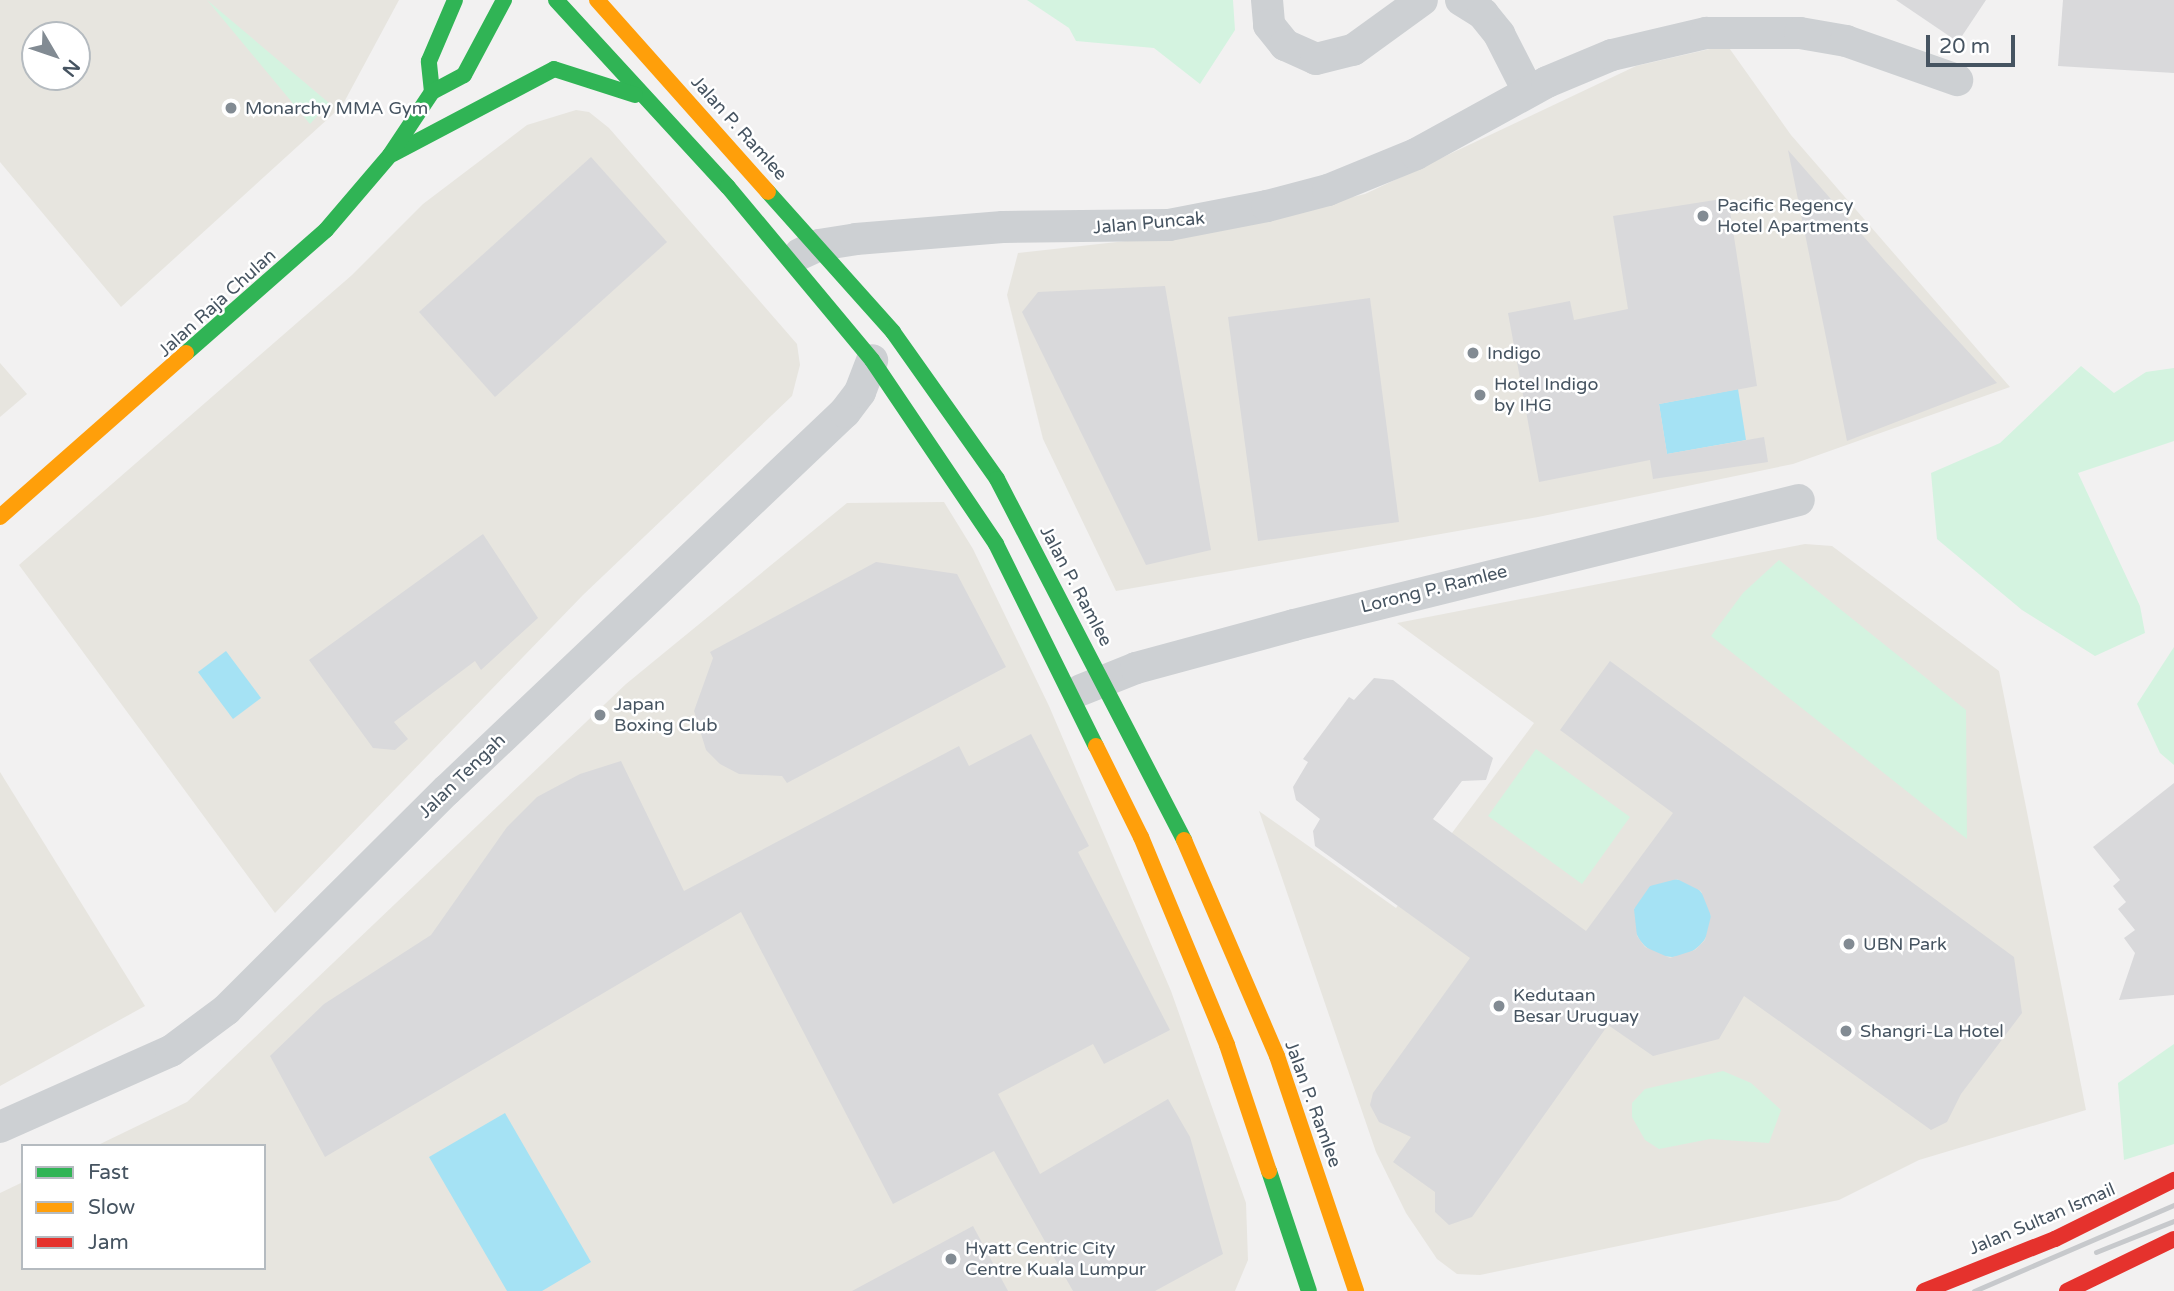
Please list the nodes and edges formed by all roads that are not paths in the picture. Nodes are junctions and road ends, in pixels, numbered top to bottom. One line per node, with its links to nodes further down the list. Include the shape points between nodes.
1 (455, 0): 10 (street, via 429,61)
2 (504, 0): 10 (street, Jalan Raja Chulan, via 464,75)
3 (556, 0): 11 (street)
4 (1267, 0): 5 (street, via 1269,25 1284,45 1316,59 1353,50)
5 (1422, 0)
6 (1461, 0): 9 (street, via 1483,14 1499,34)
7 (601, 3): 13 (street, Jalan P. Ramlee)
8 (1957, 80): 9 (street, Jalan Puncak, via 1846,41 1745,31 1658,42 1612,55)
9 (1528, 91): 13 (street, Jalan Puncak, via 1416,154 1328,190 1268,206 1169,225 1003,228)
10 (432, 92): 12 (street, Jalan Raja Chulan)
11 (640, 97): 12 (street, via 554,69); 14 (street)
12 (390, 156): 17 (street, Jalan Raja Chulan, via 326,230 256,296)
13 (819, 245): 14 (street, Jalan Puncak); 18 (street, Jalan P. Ramlee, via 914,358 970,437)
14 (790, 259): 15 (street)
15 (872, 359): 19 (street, via 996,544); 22 (street, Jalan Tengah, via 860,391 845,412 447,790 226,1010 171,1051)
16 (1799, 500): 18 (street, Lorong P. Ramlee, via 1411,594)
17 (0, 517)
18 (1104, 680): 19 (street, Lorong P. Ramlee); 20 (street, Jalan P. Ramlee)
19 (1072, 693): 21 (street)
20 (1168, 804): 21 (street); 25 (street, Jalan P. Ramlee, via 1277,1056)
21 (1134, 822): 24 (street, via 1227,1045)
22 (0, 1127)
23 (2174, 1180): 31 (street, Jalan Sultan Ismail, via 2054,1239)
24 (1282, 1207): 27 (street); 29 (street)
25 (1334, 1223): 28 (street); 30 (street, Jalan P. Ramlee)
26 (2174, 1239): 32 (street)
27 (1283, 1278)
28 (1372, 1282)
29 (1309, 1291)
30 (1356, 1291)
31 (1924, 1291)
32 (2067, 1291)

